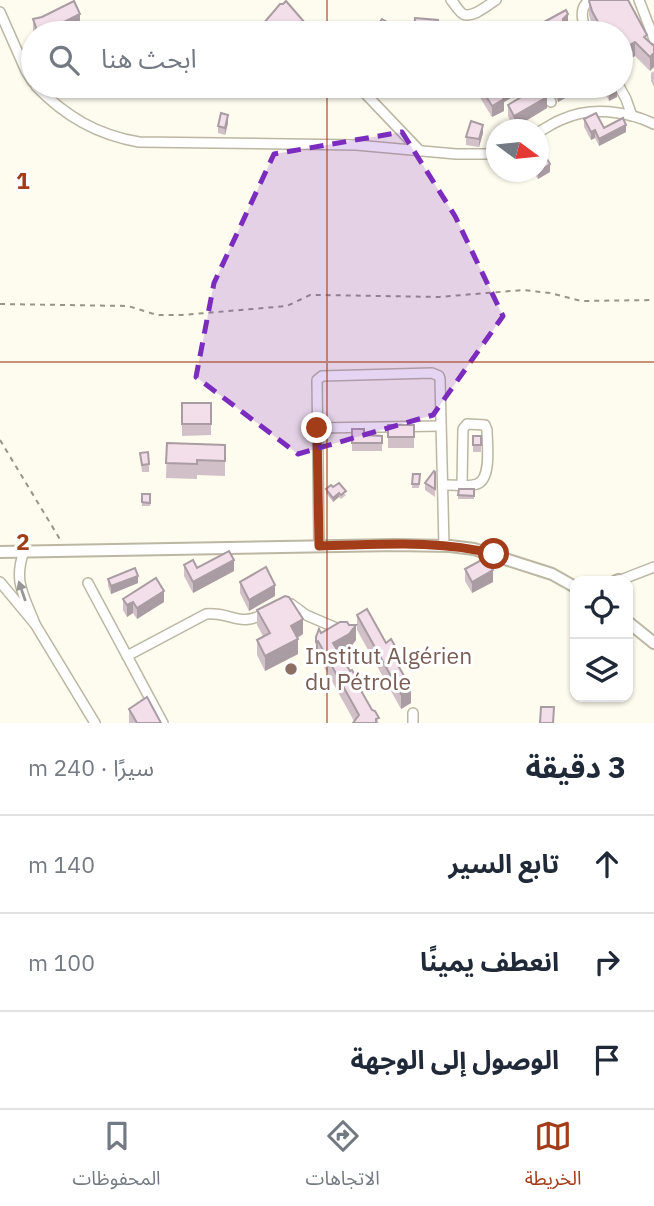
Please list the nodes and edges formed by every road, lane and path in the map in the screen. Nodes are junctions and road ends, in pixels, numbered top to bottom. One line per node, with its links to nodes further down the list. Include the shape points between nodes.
1 (452, 0): 2 (street, via 467,16)
2 (496, 0)
3 (590, 0): 6 (street, via 582,12)
4 (639, 0): 8 (street)
5 (0, 12): 7 (street)
6 (584, 21)
7 (3, 29): 9 (street)
8 (654, 39)
9 (21, 62)
10 (50, 98): 18 (street, via 83,124 139,142 356,145)
11 (369, 98): 18 (street)
12 (549, 98): 14 (street)
13 (625, 98): 15 (street)
14 (551, 102)
15 (632, 116): 16 (street); 17 (street, via 581,113)
16 (654, 124)
17 (549, 126)
18 (420, 151): 19 (street)
19 (486, 154)
20 (654, 300): 21 (path, via 581,301 523,290 439,297 310,295 287,306 181,315 157,315 128,306)
21 (0, 304)
22 (441, 426): 23 (street); 23 (street, via 440,379 432,373 318,377); 26 (street)
23 (317, 428): 27 (street)
24 (0, 440): 30 (path)
25 (462, 484): 25 (street, via 463,429 467,424 485,425 487,471 477,484); 26 (street)
26 (443, 485): 28 (street)
27 (319, 546): 28 (main road); 30 (main road)
28 (443, 546): 36 (main road, via 494,554)
29 (24, 551): 30 (main road); 31 (main road); 37 (street, one-way to 29, via 18,575)
30 (66, 551)
31 (0, 552)
32 (654, 567): 33 (street)
33 (631, 576)
34 (0, 582): 37 (street)
35 (88, 583): 41 (street)
36 (570, 584)
37 (35, 624): 42 (street)
38 (633, 626): 40 (main road)
39 (344, 631): 41 (street, via 288,603 250,620 206,614)
40 (654, 643)
41 (127, 656): 43 (street)
42 (95, 723)
43 (163, 723)

